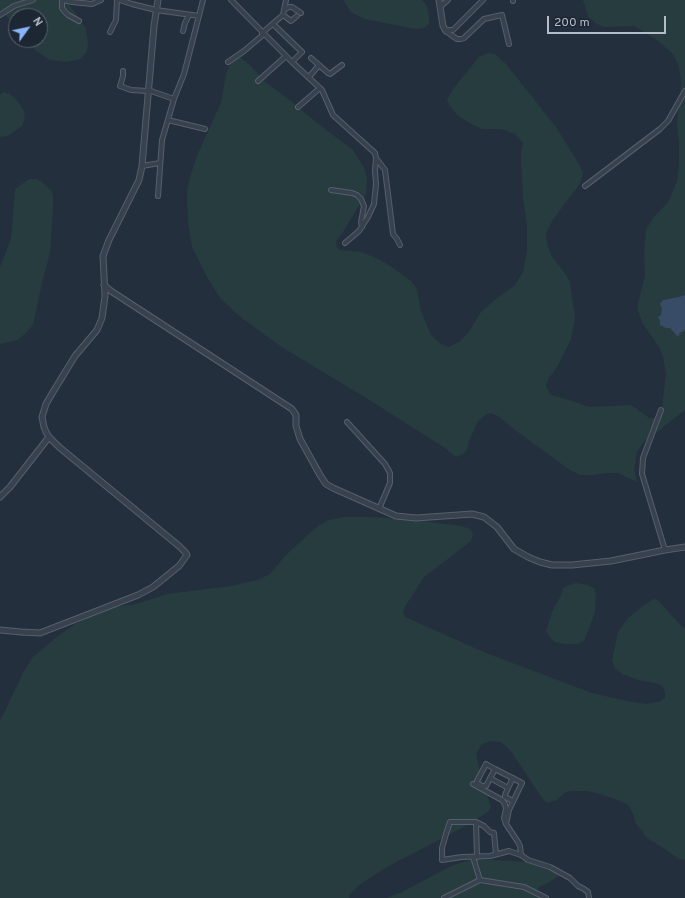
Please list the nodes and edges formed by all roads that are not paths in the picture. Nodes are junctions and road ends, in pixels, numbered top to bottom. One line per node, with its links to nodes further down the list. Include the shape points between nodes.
1 (33, 0): 17 (street, via 14,6)
2 (62, 0): 3 (street, via 92,4); 21 (street, via 65,12)
3 (101, 0)
4 (116, 0): 25 (street, via 116,20)
5 (120, 0): 14 (street)
6 (158, 0): 14 (street)
7 (203, 0): 19 (street)
8 (231, 0): 26 (street)
9 (286, 0): 15 (street)
10 (439, 0): 13 (street)
11 (448, 0): 13 (street)
12 (483, 0): 23 (street, via 454,30)
13 (440, 7): 23 (street)
14 (156, 10): 18 (street); 38 (street)
15 (283, 13): 16 (street, via 289,7); 20 (street, via 291,21); 22 (street)
16 (301, 13)
17 (0, 15)
18 (189, 15): 19 (street); 24 (street)
19 (199, 16): 40 (street, via 184,74)
20 (297, 16)
21 (79, 21)
22 (273, 24): 26 (street); 31 (street, via 302,52)
23 (446, 30): 27 (street, via 452,36 461,39 484,19 502,15)
24 (184, 31)
25 (110, 32)
26 (263, 33): 28 (street); 30 (street)
27 (509, 44)
28 (286, 56): 31 (street); 36 (street)
29 (311, 58): 33 (street)
30 (228, 62)
31 (292, 62): 35 (street)
32 (342, 65): 33 (street, via 330,74)
33 (319, 66): 35 (street)
34 (123, 71): 38 (street, via 120,86)
35 (308, 77): 37 (street)
36 (258, 81)
37 (320, 88): 41 (street); 44 (street, via 333,116 375,153)
38 (148, 91): 40 (street); 46 (street)
39 (685, 91): 47 (street, via 660,130)
40 (174, 99): 42 (street)
41 (298, 107)
42 (168, 120): 43 (street); 45 (street, via 162,140)
43 (206, 130)
44 (376, 158): 50 (street, via 374,204); 52 (street, via 384,170 393,234)
45 (160, 163): 46 (street); 49 (street)
46 (142, 166): 53 (street, via 139,180 103,256)
47 (585, 186)
48 (331, 190): 50 (street, via 352,193 361,199 364,206)
49 (158, 196)
50 (362, 227): 51 (street)
51 (345, 243)
52 (400, 245)
53 (104, 284): 56 (street, via 104,307 97,330 75,356 46,404 42,417); 58 (street, via 292,409 296,415 300,439 326,484)
54 (661, 410): 60 (street, via 643,458 642,474)
55 (347, 422): 58 (street, via 386,464 390,473 390,483)
56 (49, 437): 57 (street); 61 (street, via 187,555 179,566 154,587 138,595 40,633)
57 (0, 497)
58 (379, 509): 60 (street, via 396,516 416,518 472,514 484,517 497,527 514,549 528,558 552,565 611,561)
59 (685, 547): 60 (street)
60 (665, 550)
61 (0, 630)
62 (495, 769): 63 (street); 63 (street, via 486,764 477,783 486,786); 64 (street)
63 (490, 778): 66 (street)
64 (513, 778): 66 (street); 67 (street, via 522,783)
65 (473, 784): 69 (street, via 502,800 506,809)
66 (508, 788): 67 (street, via 505,797)
67 (513, 801): 69 (street)
68 (476, 822): 70 (street, via 494,833); 72 (street); 72 (street, via 450,822 442,848 442,860)
69 (506, 824): 71 (street, via 518,842)
70 (496, 854): 71 (street, via 509,851); 72 (street)
71 (521, 855): 76 (street, via 570,878 588,892)
72 (475, 857): 73 (street)
73 (480, 880): 74 (street); 75 (street, via 524,887)
74 (444, 898)
75 (546, 898)
76 (589, 898)

